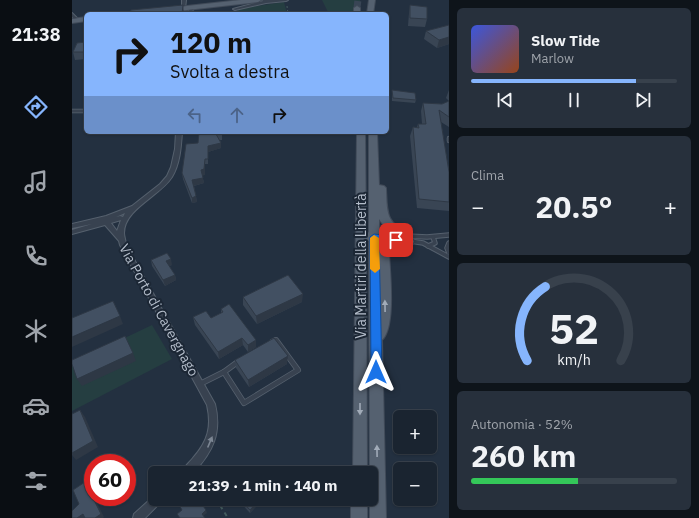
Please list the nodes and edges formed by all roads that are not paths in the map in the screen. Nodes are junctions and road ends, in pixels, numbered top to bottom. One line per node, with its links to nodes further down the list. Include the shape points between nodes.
1 (184, 0): 6 (street)
2 (258, 0): 10 (main road)
3 (286, 0): 5 (street)
4 (372, 0): 7 (main road)
5 (265, 1): 8 (street)
6 (184, 8): 9 (main road); 10 (main road)
7 (364, 8)
8 (235, 9)
9 (162, 11)
10 (191, 11)
11 (72, 14): 13 (street)
12 (84, 19): 13 (main road)
13 (73, 20)
14 (72, 111): 15 (lane)
15 (84, 111)
16 (179, 134): 20 (street, Via Porto di Cavergnago, via 175,164 169,177)
17 (362, 134): 19 (main road, Via Martiri della Libertà)
18 (372, 134): 19 (main road, Via Martiri della Libertà)
19 (367, 152): 26 (main road, Via Martiri della Libertà); 29 (main road, via 380,178 383,219 392,229); 35 (main road, Via Martiri della Libertà)
20 (140, 203): 21 (street, Via Porto di Cavergnago); 22 (street)
21 (128, 214): 23 (street); 30 (street, Via Porto di Cavergnago, via 121,227)
22 (97, 220): 23 (street, via 104,220); 24 (street)
23 (107, 223): 25 (street); 30 (street)
24 (72, 226)
25 (72, 232)
26 (373, 235): 29 (main road); 35 (main road, via 367,243 366,316); 37 (main road, Via Martiri della Libertà)
27 (449, 235): 28 (lane)
28 (433, 237): 29 (lane); 32 (lane, via 434,244)
29 (408, 238): 32 (lane); 37 (main road, one-way to 29, via 385,319 384,253 392,245)
30 (121, 240): 40 (street, Via Porto di Cavergnago)
31 (449, 243): 33 (lane)
32 (427, 246): 34 (lane)
33 (449, 253)
34 (449, 257)
35 (361, 325): 42 (main road, Via Martiri della Libertà, one-way to 42)
36 (270, 343): 39 (lane, via 276,340 298,370 244,403)
37 (376, 344): 47 (main road, Via Martiri della Libertà, one-way to 37)
38 (244, 358): 39 (lane)
39 (224, 372): 40 (lane)
40 (200, 384): 41 (street, Via Porto di Cavergnago, one-way to 40, via 205,452 214,430 214,413)
41 (192, 466)
42 (360, 466)
43 (151, 506): 45 (street)
44 (359, 506): 46 (main road)
45 (138, 518)
46 (359, 518)
47 (378, 518)

